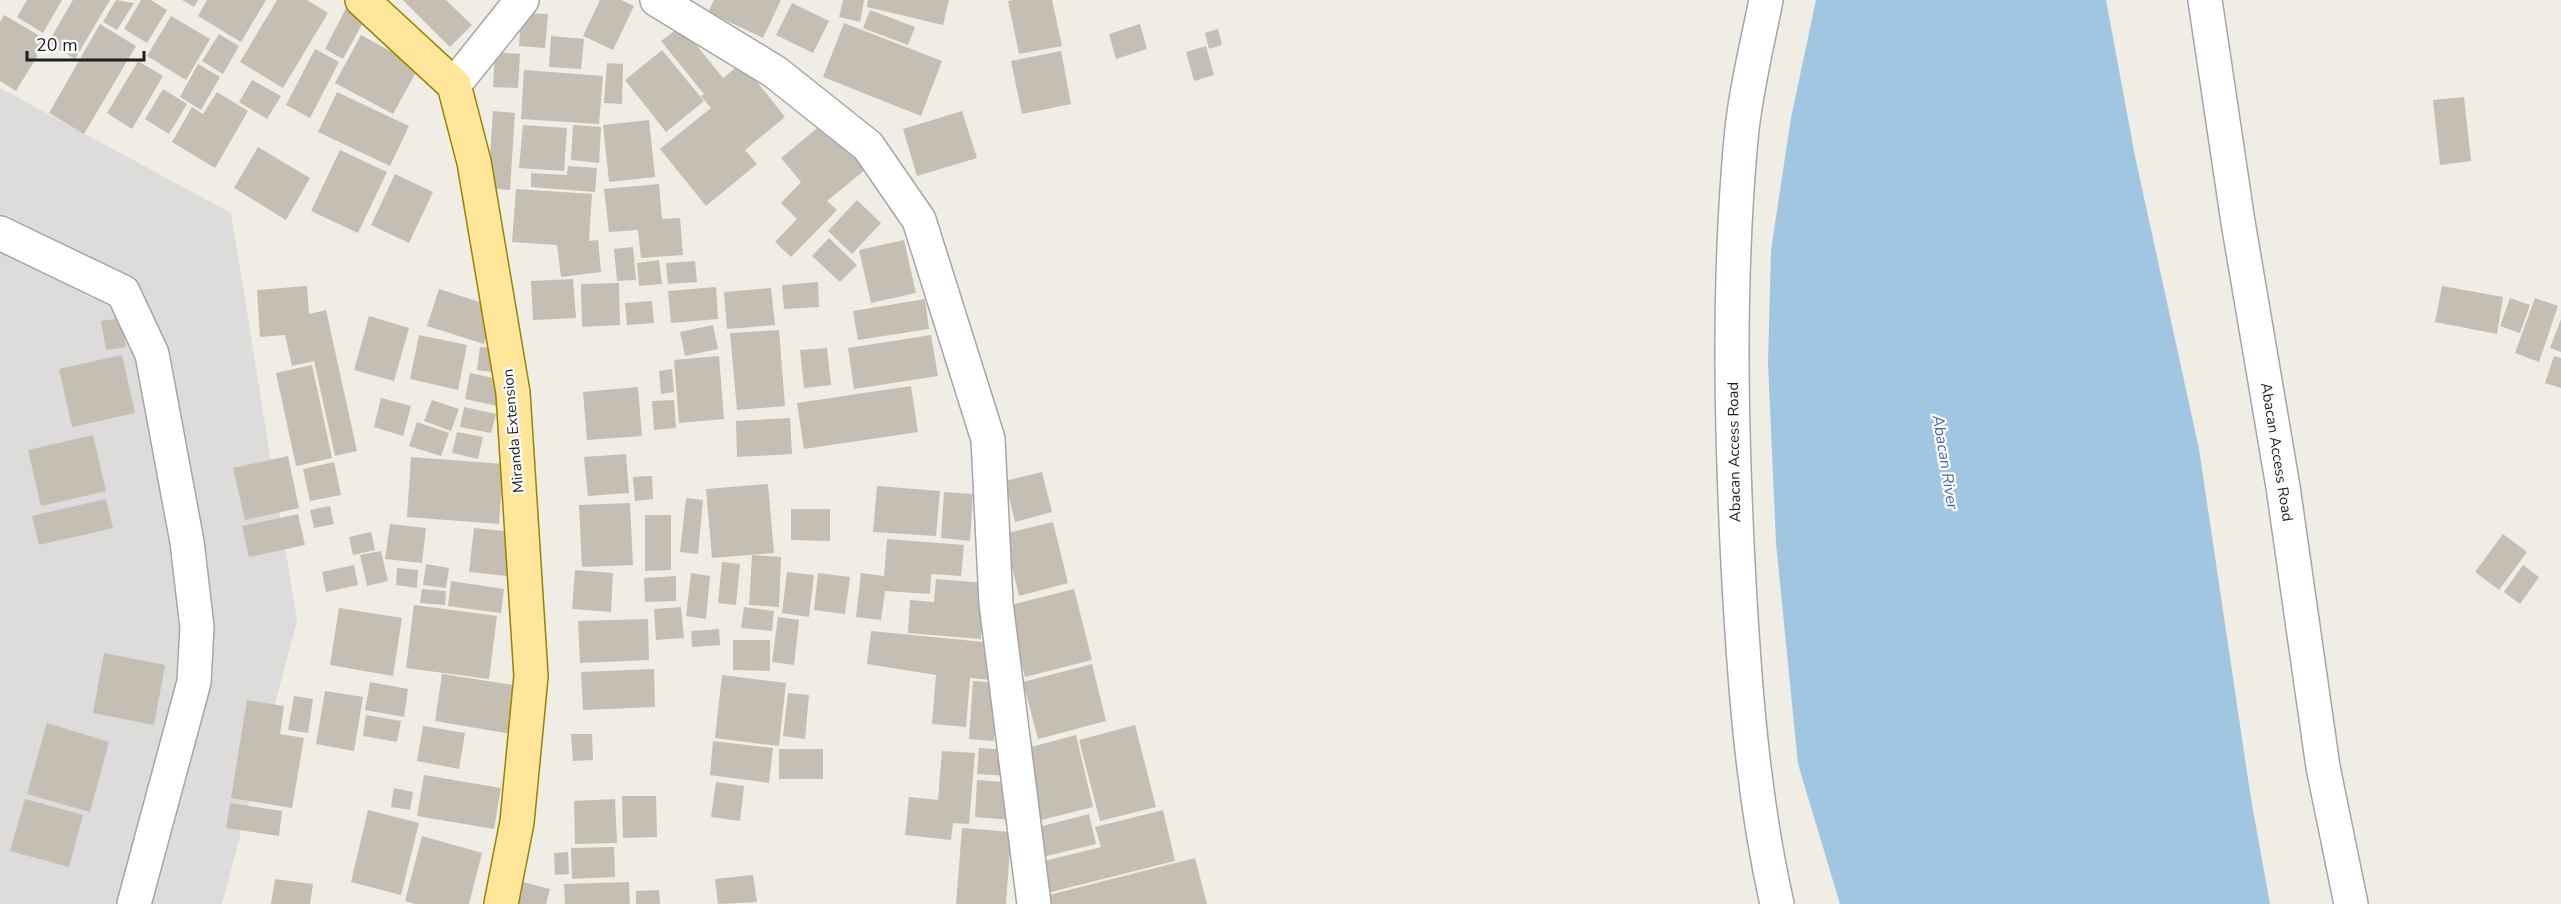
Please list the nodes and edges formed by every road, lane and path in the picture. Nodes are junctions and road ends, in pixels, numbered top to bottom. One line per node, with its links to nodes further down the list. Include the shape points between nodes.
1 (362, 0): 6 (main road)
2 (522, 0): 6 (street)
3 (657, 0): 10 (street, via 775,72 868,146 919,220 988,439 996,603)
4 (1766, 0): 11 (street, Abacan Access Road, via 1741,137 1731,312 1743,648 1754,760)
5 (2205, 0): 12 (street, Abacan Access Road, via 2283,487 2323,767)
6 (454, 85): 9 (main road, Miranda Extension, via 474,162 513,393 531,676 517,822)
7 (0, 232): 8 (street, via 123,292 152,354 187,542 197,627 194,682)
8 (134, 904)
9 (501, 904)
10 (1034, 904)
11 (1777, 904)
12 (2351, 904)

